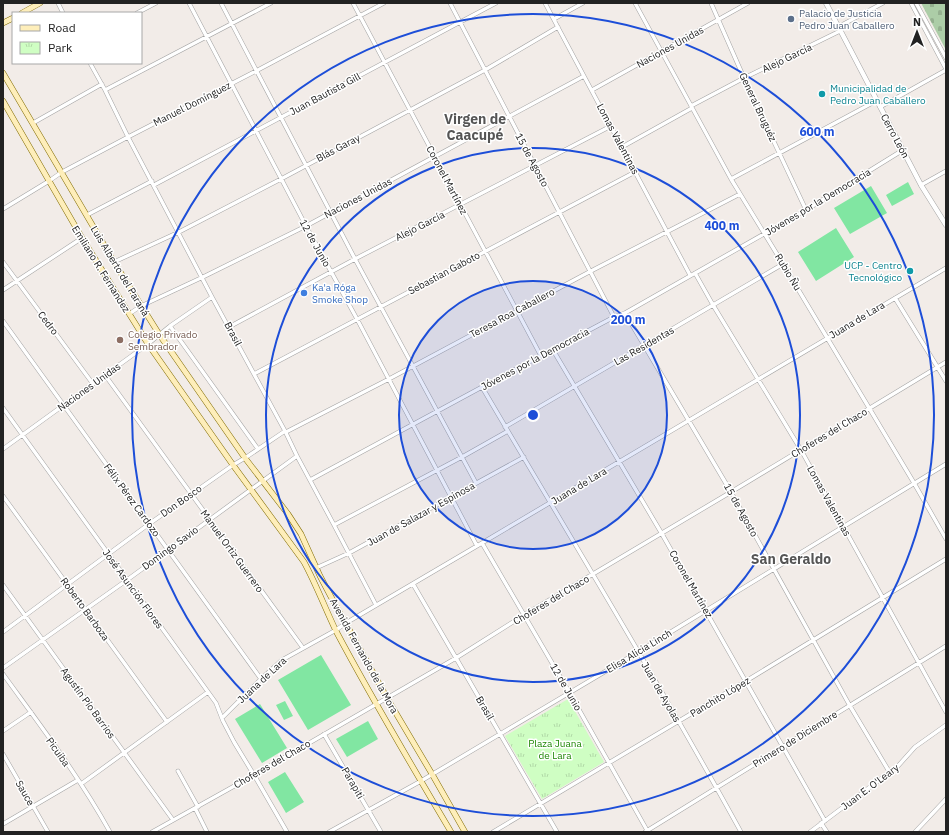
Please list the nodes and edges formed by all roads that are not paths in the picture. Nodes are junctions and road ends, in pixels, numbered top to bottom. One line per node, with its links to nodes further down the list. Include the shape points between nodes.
1 (40, 3): 20 (main road)
2 (58, 3): 21 (street)
3 (156, 3): 22 (street)
4 (188, 3): 32 (street, 12 de Junio)
5 (221, 3): 29 (street)
6 (271, 3): 29 (street)
7 (354, 3): 23 (street, Coronel Martínez)
8 (384, 3): 23 (street, Manuel Domínguez)
9 (450, 3): 27 (street, 15 de Agosto)
10 (496, 3): 27 (street, Juan Bautista Gill)
11 (545, 3): 25 (street, Lomas Valentinas)
12 (583, 3): 25 (street)
13 (634, 3): 35 (street, Rubio Ñu)
14 (711, 3): 26 (street, General Bruguéz)
15 (748, 3): 26 (street, Naciones Unidas)
16 (826, 3): 31 (street, Cerro León)
17 (883, 3): 31 (street, Alejo García)
18 (911, 3): 34 (street)
19 (916, 3): 33 (street)
20 (24, 12)
21 (62, 12)
22 (139, 12)
23 (360, 16): 37 (street, Coronel Martínez); 41 (street, Manuel Domínguez)
24 (12, 18): 28 (main road)
25 (554, 19): 30 (street, Lomas Valentinas)
26 (718, 20): 35 (street, Naciones Unidas); 44 (street, General Bruguéz)
27 (460, 22): 37 (street, Juan Bautista Gill); 40 (street, 15 de Agosto)
28 (3, 23)
29 (231, 24): 32 (street); 41 (street)
30 (558, 27): 40 (street, Blás Garay); 43 (street, Lomas Valentinas)
31 (839, 29): 44 (street, Alejo García); 49 (street, Cerro León)
32 (206, 37): 46 (street, 12 de Junio); 47 (street)
33 (938, 43): 34 (street); 36 (street)
34 (933, 46): 39 (street)
35 (661, 52): 48 (street, Naciones Unidas); 51 (street, Rubio Ñu)
36 (946, 58)
37 (385, 62): 53 (street, Coronel Martínez); 55 (street, Juan Bautista Gill)
38 (91, 64): 45 (street, Brasil)
39 (946, 69): 52 (street)
40 (485, 70): 53 (street, Blás Garay); 54 (street, 15 de Agosto)
41 (256, 71): 46 (street, Manuel Domínguez); 55 (street)
42 (3, 73): 56 (main road, Luis Alberto del Paraná)
43 (584, 76): 48 (street, Lomas Valentinas); 54 (street, Naciones Unidas)
44 (744, 78): 51 (street, Alejo García); 62 (street, General Bruguéz)
45 (102, 84): 47 (street, Brasil); 56 (street)
46 (231, 84): 58 (street, 12 de Junio); 59 (street, Manuel Domínguez)
47 (105, 90): 59 (street, Brasil)
48 (592, 90): 57 (street, Lomas Valentinas)
49 (876, 101): 52 (street, Cerro León); 62 (street)
50 (3, 102): 71 (main road, Emiliano R. Fernandez)
51 (691, 107): 60 (street, Alejo García); 70 (street, Rubio Ñu)
52 (880, 107): 61 (street, Cerro León)
53 (410, 110): 63 (street, Coronel Martínez); 64 (street, Blás Garay)
54 (509, 116): 63 (street, Naciones Unidas); 65 (street, 15 de Agosto)
55 (281, 118): 58 (street, Juan Bautista Gill); 64 (street)
56 (33, 123): 67 (main road, Luis Alberto del Paraná)
57 (611, 126): 60 (street, Lomas Valentinas); 65 (street, Alejo García)
58 (256, 131): 69 (street, 12 de Junio); 72 (street, Juan Bautista Gill)
59 (128, 137): 67 (street, Manuel Domínguez); 72 (street, Brasil)
60 (622, 146): 68 (street, Lomas Valentinas)
61 (903, 150): 73 (street, Cerro León); 77 (street, Jóvenes por la Democracia)
62 (779, 153): 70 (street); 77 (street, General Bruguéz)
63 (435, 157): 75 (street, Coronel Martínez); 79 (street, Naciones Unidas)
64 (306, 165): 69 (street, Blás Garay); 79 (street)
65 (535, 165): 75 (street, Alejo García); 78 (street, 15 de Agosto)
66 (946, 171): 73 (street)
67 (62, 172): 71 (street, Manuel Domínguez); 80 (main road, Luis Alberto del Paraná)
68 (635, 172): 78 (street, Sebastian Gaboto); 84 (street, Lomas Valentinas)
69 (281, 179): 82 (street, 12 de Junio); 83 (street, Blás Garay)
70 (731, 179): 74 (street, Rubio Ñu)
71 (49, 181): 76 (street, Manuel Domínguez); 86 (main road, Emiliano R. Fernandez)
72 (153, 183): 80 (street, Juan Bautista Gill); 83 (street, Brasil)
73 (921, 185): 81 (street, Cerro León)
74 (740, 194): 84 (street, Teresa Roa Caballero); 85 (street, Rubio Ñu)
75 (460, 205): 87 (street, Coronel Martínez); 88 (street, Alejo García)
76 (3, 209)
77 (806, 210): 85 (street, Jóvenes por la Democracia)
78 (560, 212): 87 (street, Sebastian Gaboto); 93 (street, 15 de Agosto)
79 (331, 213): 82 (street, Naciones Unidas); 88 (street)
80 (87, 215): 90 (main road, Luis Alberto del Paraná)
81 (946, 225)
82 (306, 226): 94 (street, 12 de Junio); 97 (street, Naciones Unidas)
83 (179, 232): 90 (street, Blás Garay); 97 (street, Brasil)
84 (667, 232): 93 (street, Teresa Roa Caballero); 96 (street, Lomas Valentinas)
85 (764, 234): 91 (street, Rubio Ñu); 95 (street, Jóvenes por la Democracia)
86 (82, 238): 98 (street); 107 (main road, Emiliano R. Fernandez)
87 (485, 251): 104 (street, Sebastian Gaboto); 105 (street, Coronel Martínez)
88 (355, 259): 94 (street, Alejo García); 104 (street)
89 (3, 262): 98 (street, Cedro)
90 (114, 262): 103 (main road, Luis Alberto del Paraná)
91 (783, 264): 102 (street, Las Residentas); 114 (street, Rubio Ñu)
92 (946, 268): 101 (street, Juana de Lara)
93 (591, 271): 105 (street, Teresa Roa Caballero); 108 (street, 15 de Agosto)
94 (331, 272): 109 (street, 12 de Junio); 112 (street, Alejo García)
95 (695, 273): 96 (street, Jóvenes por la Democracia); 102 (street, Lomas Valentinas)
96 (690, 276): 106 (street, Jóvenes por la Democracia)
97 (203, 277): 100 (street, Brasil); 103 (street, Naciones Unidas)
98 (17, 281): 99 (street); 127 (street, Cedro)
99 (3, 290)
100 (212, 297): 111 (street, Naciones Unidas); 112 (street, Brasil)
101 (895, 298): 114 (street, Juana de Lara); 121 (street)
102 (713, 305): 116 (street, Las Residentas); 125 (street, Lomas Valentinas)
103 (141, 306): 107 (street, Naciones Unidas); 113 (main road, Luis Alberto del Paraná)
104 (381, 307): 109 (street, Sebastian Gaboto); 120 (street)
105 (517, 310): 118 (street, Coronel Martínez); 120 (street, Teresa Roa Caballero)
106 (625, 313): 108 (street, Jóvenes por la Democracia); 116 (street, 15 de Agosto)
107 (129, 314): 115 (main road, Emiliano R. Fernandez)
108 (614, 317): 117 (street, Jóvenes por la Democracia)
109 (357, 319): 122 (street, Sebastian Gaboto); 124 (street, 12 de Junio)
110 (3, 321): 130 (street, Félix Pérez Cardozo)
111 (170, 326): 113 (street, Naciones Unidas); 140 (street)
112 (229, 327): 122 (street, Brasil)
113 (159, 334): 115 (street, Naciones Unidas); 145 (main road, Luis Alberto del Paraná)
114 (827, 338): 125 (street, Juana de Lara); 132 (street, Rubio Ñu)
115 (148, 344): 123 (street, Naciones Unidas); 148 (main road, Emiliano R. Fernandez)
116 (644, 346): 128 (street, Las Residentas); 134 (street, 15 de Agosto)
117 (553, 350): 118 (street, Jóvenes por la Democracia); 128 (street, Coronel Martínez)
118 (541, 356): 129 (street, Jóvenes por la Democracia)
119 (946, 362): 121 (street, Choferes del Chaco)
120 (413, 366): 124 (street, Teresa Roa Caballero); 133 (street)
121 (937, 367): 126 (street); 132 (street, Choferes del Chaco)
122 (254, 374): 137 (street, Brasil)
123 (105, 375): 127 (street, Naciones Unidas); 156 (street, Manuel Ortiz Guerrero)
124 (389, 379): 135 (street, 12 de Junio); 137 (street, Teresa Roa Caballero)
125 (758, 379): 134 (street, Juana de Lara); 141 (street, Lomas Valentinas)
126 (946, 381)
127 (93, 384): 130 (street, Naciones Unidas)
128 (575, 386): 136 (street, Las Residentas); 146 (street, Coronel Martínez)
129 (482, 387): 133 (street, Jóvenes por la Democracia); 136 (street, Juan de Ayolas)
130 (64, 406): 138 (street, Naciones Unidas); 161 (street, Félix Pérez Cardozo)
131 (3, 408): 138 (street, José Asunción Flores)
132 (869, 409): 141 (street, Choferes del Chaco); 153 (street, Rubio Ñu)
133 (437, 411): 135 (street, Jóvenes por la Democracia); 143 (street)
134 (689, 420): 146 (street, Juana de Lara); 155 (street, 15 de Agosto)
135 (413, 424): 149 (street, 12 de Junio); 150 (street, Jóvenes por la Democracia)
136 (506, 429): 143 (street, Las Residentas); 144 (street, Juan de Ayolas)
137 (285, 432): 140 (street, Don Bosco); 142 (street, Brasil)
138 (22, 435): 139 (street, Naciones Unidas); 170 (street, José Asunción Flores)
139 (3, 449)
140 (258, 449): 145 (street, Don Bosco)
141 (800, 450): 155 (street, Choferes del Chaco); 163 (street, Lomas Valentinas)
142 (297, 456): 150 (street, Brasil); 151 (street, Domingo Savio)
143 (462, 457): 149 (street, Las Residentas); 152 (street)
144 (524, 457): 152 (street, Juan de Salazar y Espinosa); 159 (street, Juan de Ayolas)
145 (245, 458): 148 (street, Don Bosco); 151 (main road, Luis Alberto del Paraná)
146 (620, 461): 159 (street, Juana de Lara); 164 (street, Coronel Martínez)
147 (946, 464): 153 (street, Elisa Alicia Linch)
148 (233, 465): 154 (main road, Emiliano R. Fernandez); 156 (street, Don Bosco)
149 (437, 470): 158 (street, 12 de Junio); 162 (street, Las Residentas)
150 (310, 480): 162 (street, Brasil)
151 (263, 481): 154 (street, Domingo Savio); 172 (main road, Avenida Fernando de la Mora, via 301,534)
152 (476, 483): 158 (street, Juan de Salazar y Espinosa)
153 (914, 483): 163 (street, Elisa Alicia Linch); 165 (street, Rubio Ñu)
154 (251, 489): 160 (street, Domingo Savio); 186 (main road, Avenida Fernando de la Mora, via 312,575)
155 (731, 492): 164 (street, Choferes del Chaco); 173 (street, 15 de Agosto)
156 (191, 494): 160 (street, Manuel Ortiz Guerrero); 161 (street, Don Bosco)
157 (3, 496): 176 (street, Roberto Barboza)
158 (451, 496): 167 (street, 12 de Junio); 169 (street, Juan de Salazar y Espinosa)
159 (550, 502): 166 (street, Juana de Lara); 174 (street, Juan de Ayolas)
160 (209, 520): 168 (street, Domingo Savio); 191 (street, Manuel Ortiz Guerrero)
161 (149, 524): 168 (street, Félix Pérez Cardozo); 170 (street, Don Bosco)
162 (334, 525): 169 (street, Brasil)
163 (843, 527): 173 (street, Elisa Alicia Linch); 179 (street, Lomas Valentinas)
164 (662, 534): 174 (street, Choferes del Chaco); 182 (street, Coronel Martínez)
165 (946, 539)
166 (482, 544): 167 (street, Juana de Lara); 184 (street, 12 de Junio)
167 (477, 546): 177 (street, Juana de Lara)
168 (168, 550): 175 (street, Domingo Savio); 197 (street, Félix Pérez Cardozo)
169 (348, 553): 172 (street, Juan de Salazar y Espinosa); 180 (street, Brasil)
170 (108, 554): 175 (street, José Asunción Flores); 176 (street, Don Bosco)
171 (946, 559): 179 (street, Panchito López)
172 (316, 568): 185 (main road, Avenida Fernando de la Mora)
173 (774, 569): 182 (street, Elisa Alicia Linch); 189 (street, 15 de Agosto)
174 (593, 574): 184 (street, Choferes del Chaco); 192 (street, Juan de Ayolas)
175 (127, 580): 181 (street, Domingo Savio); 199 (street, José Asunción Flores)
176 (67, 584): 181 (street, Roberto Barboza); 183 (street, Don Bosco)
177 (413, 584): 180 (street, Juana de Lara); 193 (street, Brasil)
178 (3, 585): 183 (street, Agustín Pío Barrios)
179 (883, 598): 189 (street, Panchito López); 194 (street, Lomas Valentinas)
180 (376, 605): 185 (street, Juana de Lara)
181 (85, 610): 188 (street, Domingo Savio); 207 (street, Roberto Barboza)
182 (706, 610): 192 (street, Elisa Alicia Linch); 198 (street, Coronel Martínez)
183 (24, 615): 187 (street, Don Bosco); 188 (street, Agustín Pío Barrios)
184 (524, 616): 193 (street, Choferes del Chaco); 200 (street, 12 de Junio)
185 (346, 623): 186 (street, Juana de Lara); 201 (main road, Avenida Fernando de la Mora)
186 (336, 630): 191 (street, Juana de Lara); 202 (main road, Avenida Fernando de la Mora)
187 (3, 632)
188 (43, 640): 195 (street, Domingo Savio); 214 (street, Agustín Pío Barrios)
189 (814, 640): 198 (street, Panchito López); 203 (street, 15 de Agosto)
190 (946, 646): 194 (street, Primero de Diciembre)
191 (303, 648): 197 (street, Juana de Lara, via 282,660)
192 (638, 652): 200 (street, Elisa Alicia Linch); 208 (street, Juan de Ayolas)
193 (456, 658): 201 (street, Choferes del Chaco); 212 (street, Brasil)
194 (919, 663): 203 (street, Primero de Diciembre); 205 (street, Lomas Valentinas)
195 (3, 668)
196 (3, 674): 204 (street, Picuiba)
197 (261, 679): 206 (street, Juana de Lara)
198 (746, 682): 208 (street, Panchito López); 213 (street, Coronel Martínez)
199 (208, 692): 206 (street, José Asunción Flores); 207 (street)
200 (569, 692): 212 (street, Elisa Alicia Linch); 216 (street, 12 de Junio)
201 (387, 698): 202 (street, Choferes del Chaco); 219 (main road, Avenida Fernando de la Mora)
202 (377, 704): 211 (street, Choferes del Chaco); 222 (main road, Avenida Fernando de la Mora)
203 (850, 706): 213 (street, Primero de Diciembre); 218 (street, 15 de Agosto)
204 (31, 712): 210 (street); 221 (street, Picuiba)
205 (946, 712)
206 (222, 718): 220 (street, José Asunción Flores)
207 (167, 722): 214 (street)
208 (679, 722): 216 (street, Panchito López); 224 (street, Juan de Ayolas)
209 (946, 725): 218 (street, Juan E. O'Leary, via 915,747)
210 (3, 731)
211 (324, 734): 220 (street, Choferes del Chaco); 229 (street, Parapiti)
212 (500, 734): 219 (street, Elisa Alicia Linch); 226 (street, Brasil)
213 (783, 747): 224 (street, Primero de Diciembre); 231 (street, Coronel Martínez)
214 (124, 752): 223 (street); 230 (street, Agustín Pío Barrios)
215 (3, 754): 227 (street, Sauce)
216 (609, 763): 226 (street, Panchito López); 245 (street, 12 de Junio)
217 (178, 770): 228 (street)
218 (890, 773): 231 (street, Juan E. O'Leary)
219 (432, 774): 222 (street, Elisa Alicia Linch); 242 (main road, Avenida Fernando de la Mora)
220 (254, 775): 228 (street, Choferes del Chaco); 238 (street, José Asunción Flores)
221 (78, 780): 223 (street, Picuiba); 227 (street)
222 (421, 780): 229 (street, Elisa Alicia Linch); 241 (main road, Avenida Fernando de la Mora)
223 (81, 784): 235 (street, Picuiba)
224 (717, 788): 245 (street, Primero de Diciembre); 246 (street, Juan de Ayolas)
225 (946, 799): 249 (street)
226 (541, 804): 243 (street, Panchito López); 244 (street, Brasil)
227 (33, 807): 232 (street); 234 (street, Sauce)
228 (196, 807): 230 (street, Choferes del Chaco); 237 (street)
229 (368, 810): 239 (street, Elisa Alicia Linch); 240 (street, Parapiti)
230 (173, 820): 236 (street, Choferes del Chaco)
231 (825, 821): 233 (street, Juan E. O'Leary)
232 (3, 824)
233 (821, 824): 247 (street, Juan E. O'Leary); 248 (street)
234 (48, 832)
235 (110, 832)
236 (152, 832)
237 (207, 832)
238 (287, 832)
239 (329, 832)
240 (381, 832)
241 (451, 832)
242 (465, 832)
243 (493, 832)
244 (557, 832)
245 (647, 832)
246 (741, 832)
247 (810, 832)
248 (827, 832)
249 (915, 832)

